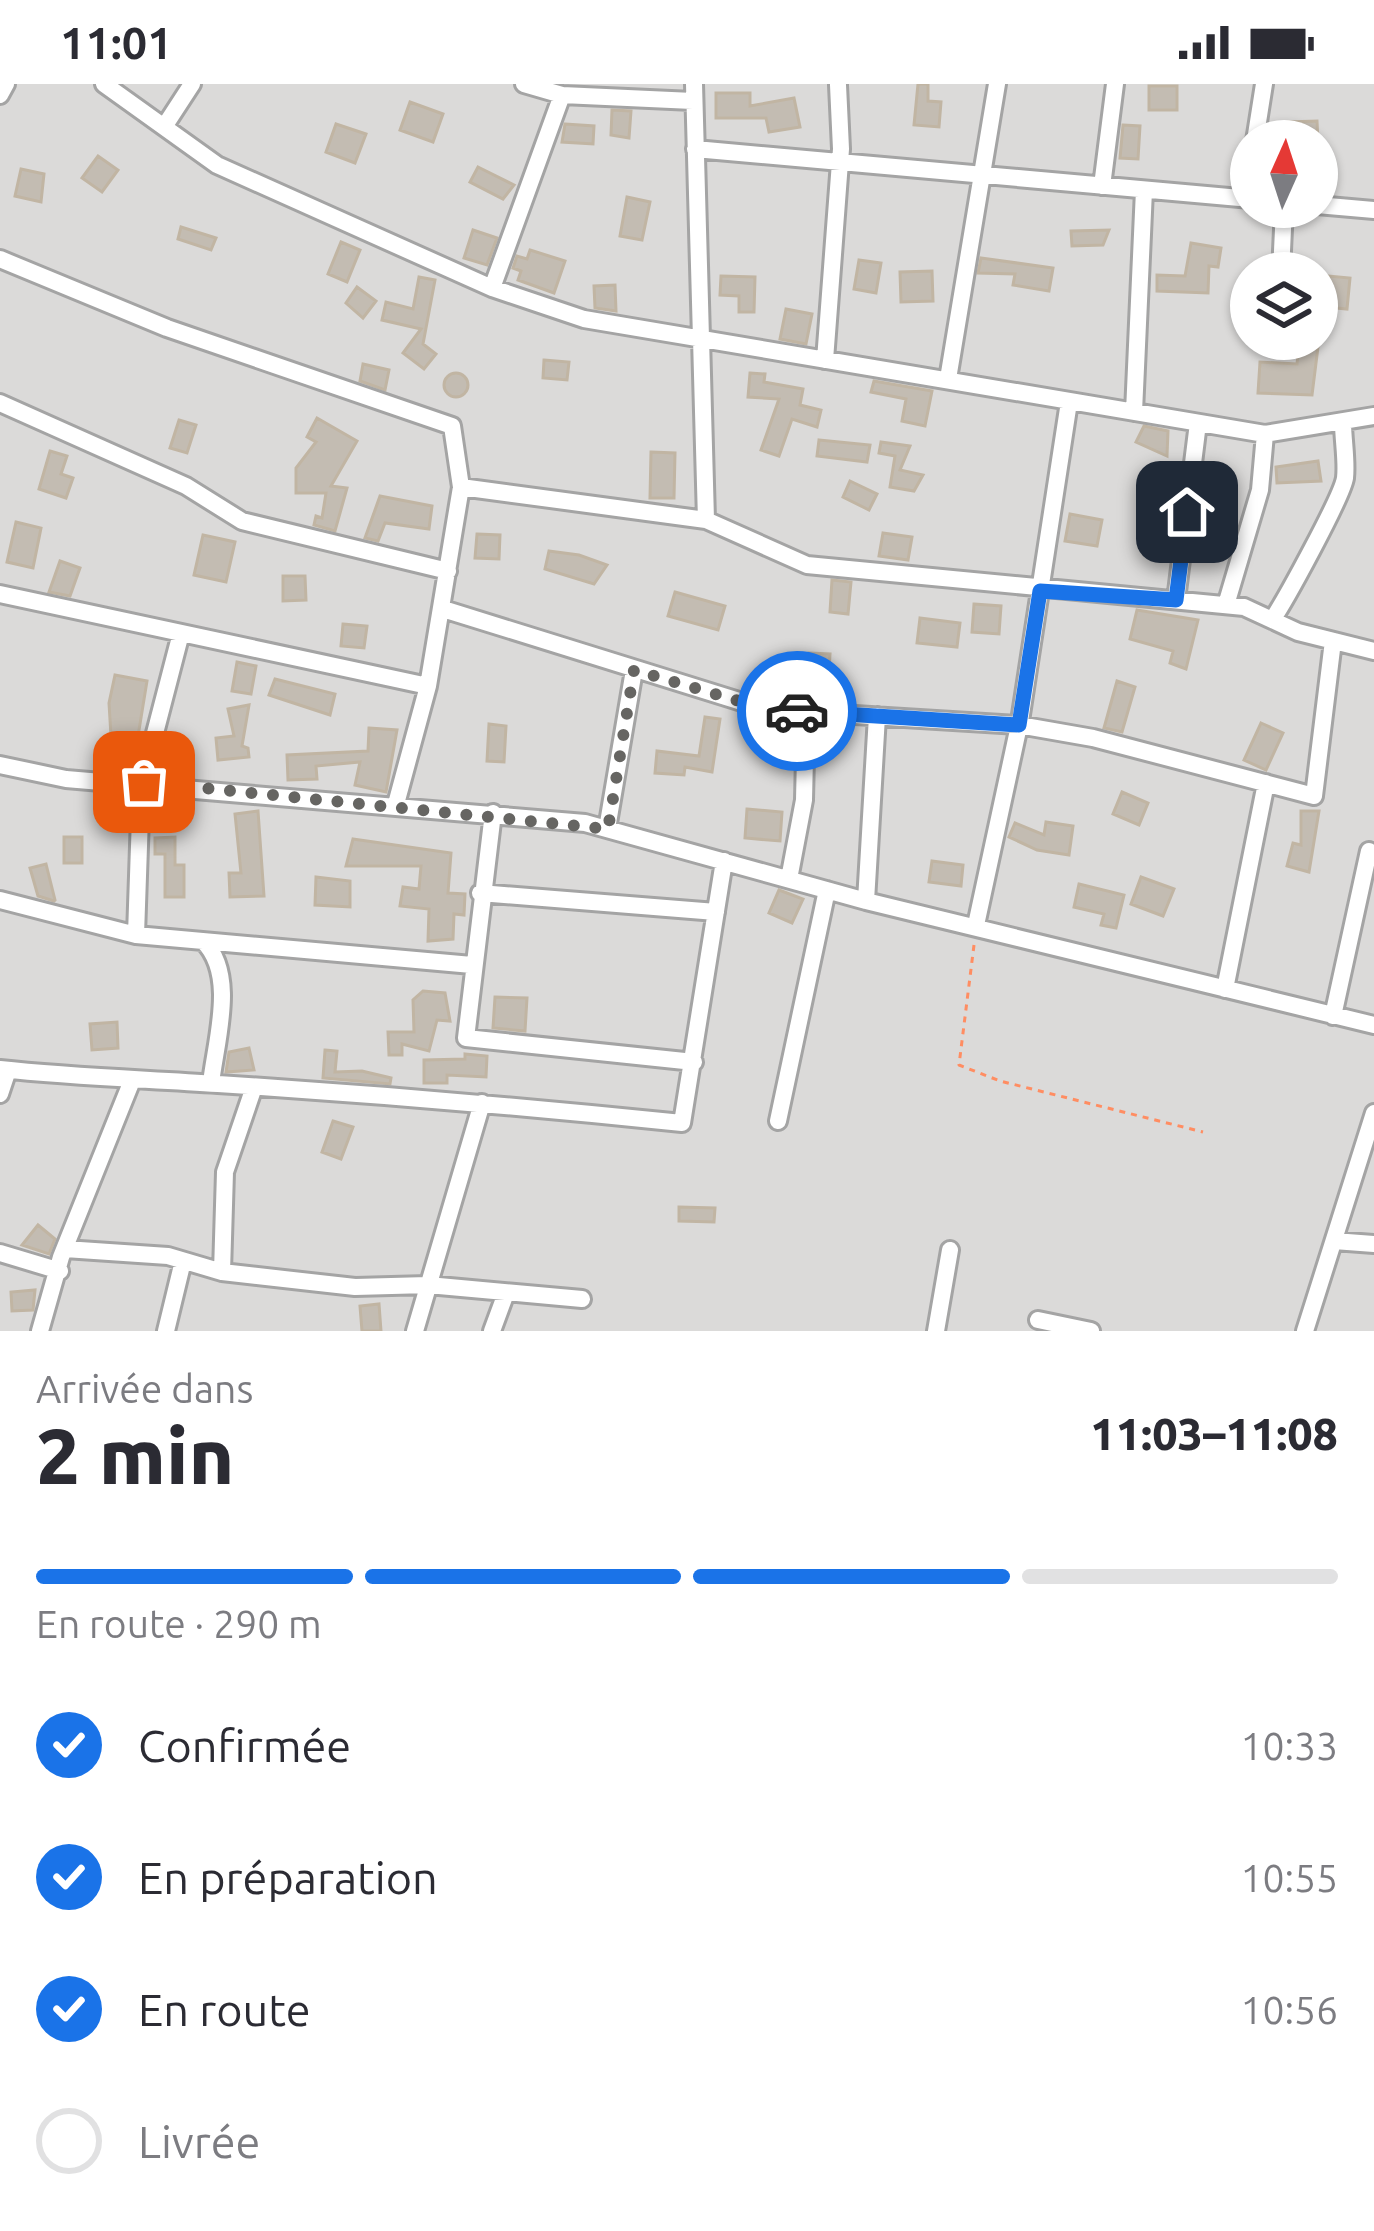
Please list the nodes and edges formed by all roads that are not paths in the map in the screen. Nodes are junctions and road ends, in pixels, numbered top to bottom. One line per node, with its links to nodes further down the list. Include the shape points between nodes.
1 (6, 84): 10 (street)
2 (104, 84): 13 (street)
3 (192, 84): 13 (street)
4 (524, 84): 11 (street)
5 (997, 84): 16 (street)
6 (1114, 84): 17 (street)
7 (1264, 84): 12 (street)
8 (838, 85): 15 (street)
9 (694, 93): 11 (street); 14 (street)
10 (0, 95)
11 (562, 95): 23 (street)
12 (1258, 120)
13 (164, 127): 23 (street, via 218,165)
14 (695, 149): 15 (street); 24 (street)
15 (838, 162): 16 (street); 25 (street)
16 (985, 176): 17 (street); 26 (street)
17 (1102, 186): 18 (street)
18 (1144, 190): 19 (street); 29 (street)
19 (1230, 197)
20 (1338, 207): 21 (street)
21 (1374, 210)
22 (0, 259): 34 (street, via 167,328 452,426)
23 (492, 288): 24 (street, via 584,320)
24 (701, 338): 25 (street); 35 (street)
25 (825, 360): 26 (street)
26 (948, 380): 27 (street)
27 (1070, 402): 29 (street); 37 (street)
28 (0, 403): 36 (street, via 185,486 242,521)
29 (1134, 412): 32 (street)
30 (1374, 416): 31 (street)
31 (1342, 422): 33 (street); 42 (street, via 1345,482)
32 (1198, 423): 33 (street); 39 (street)
33 (1265, 434): 40 (street, via 1260,490)
34 (461, 487): 35 (street); 36 (street)
35 (706, 520): 37 (street, via 807,565)
36 (448, 571): 41 (street)
37 (1040, 591): 39 (street); 50 (street)
38 (0, 594): 43 (street)
39 (1176, 600): 40 (street)
40 (1226, 605): 42 (street)
41 (443, 609): 46 (street); 47 (street)
42 (1272, 620): 44 (street)
43 (180, 637): 47 (street); 52 (street)
44 (1333, 641): 45 (street); 53 (street, via 1314,796)
45 (1374, 651)
46 (634, 670): 48 (street); 56 (street)
47 (428, 686): 54 (street)
48 (806, 712): 49 (street); 59 (street)
49 (877, 716): 50 (street); 63 (street)
50 (1019, 725): 53 (street); 65 (street)
51 (0, 765): 52 (street, via 66,779)
52 (144, 782): 54 (street); 66 (street)
53 (1266, 783): 69 (street)
54 (396, 804): 55 (street)
55 (493, 813): 56 (street); 61 (street)
56 (608, 829): 58 (street)
57 (1369, 851): 70 (street)
58 (724, 862): 59 (street); 64 (street)
59 (790, 879): 60 (street)
60 (827, 890): 63 (street); 80 (street)
61 (480, 893): 64 (street); 68 (street)
62 (0, 900): 66 (street)
63 (866, 901): 65 (street)
64 (716, 912): 72 (street)
65 (976, 925): 69 (street)
66 (136, 935): 67 (street)
67 (202, 941): 68 (street); 75 (street, via 217,955 222,980)
68 (472, 964): 72 (street, via 466,1038)
69 (1225, 989): 70 (street)
70 (1333, 1016): 71 (street)
71 (1374, 1025)
72 (694, 1062): 78 (street, via 682,1123)
73 (4, 1070): 74 (street); 77 (street)
74 (131, 1083): 75 (street); 83 (street)
75 (212, 1083): 76 (street)
76 (254, 1087): 78 (street); 88 (street, via 225,1172)
77 (0, 1094)
78 (482, 1103): 89 (street)
79 (1374, 1113): 81 (street)
80 (778, 1121)
81 (1334, 1241): 82 (street); 99 (street)
82 (1374, 1244)
83 (65, 1249): 86 (street); 87 (street)
84 (950, 1250): 97 (street)
85 (0, 1253): 87 (street)
86 (183, 1261): 88 (street); 94 (street)
87 (60, 1271): 93 (street)
88 (222, 1272): 89 (street, via 355,1287)
89 (428, 1285): 90 (street); 95 (street)
90 (506, 1293): 91 (street); 96 (street)
91 (582, 1299)
92 (1038, 1320): 98 (street)
93 (40, 1331)
94 (166, 1331)
95 (415, 1331)
96 (492, 1331)
97 (936, 1331)
98 (1091, 1331)
99 (1305, 1331)

